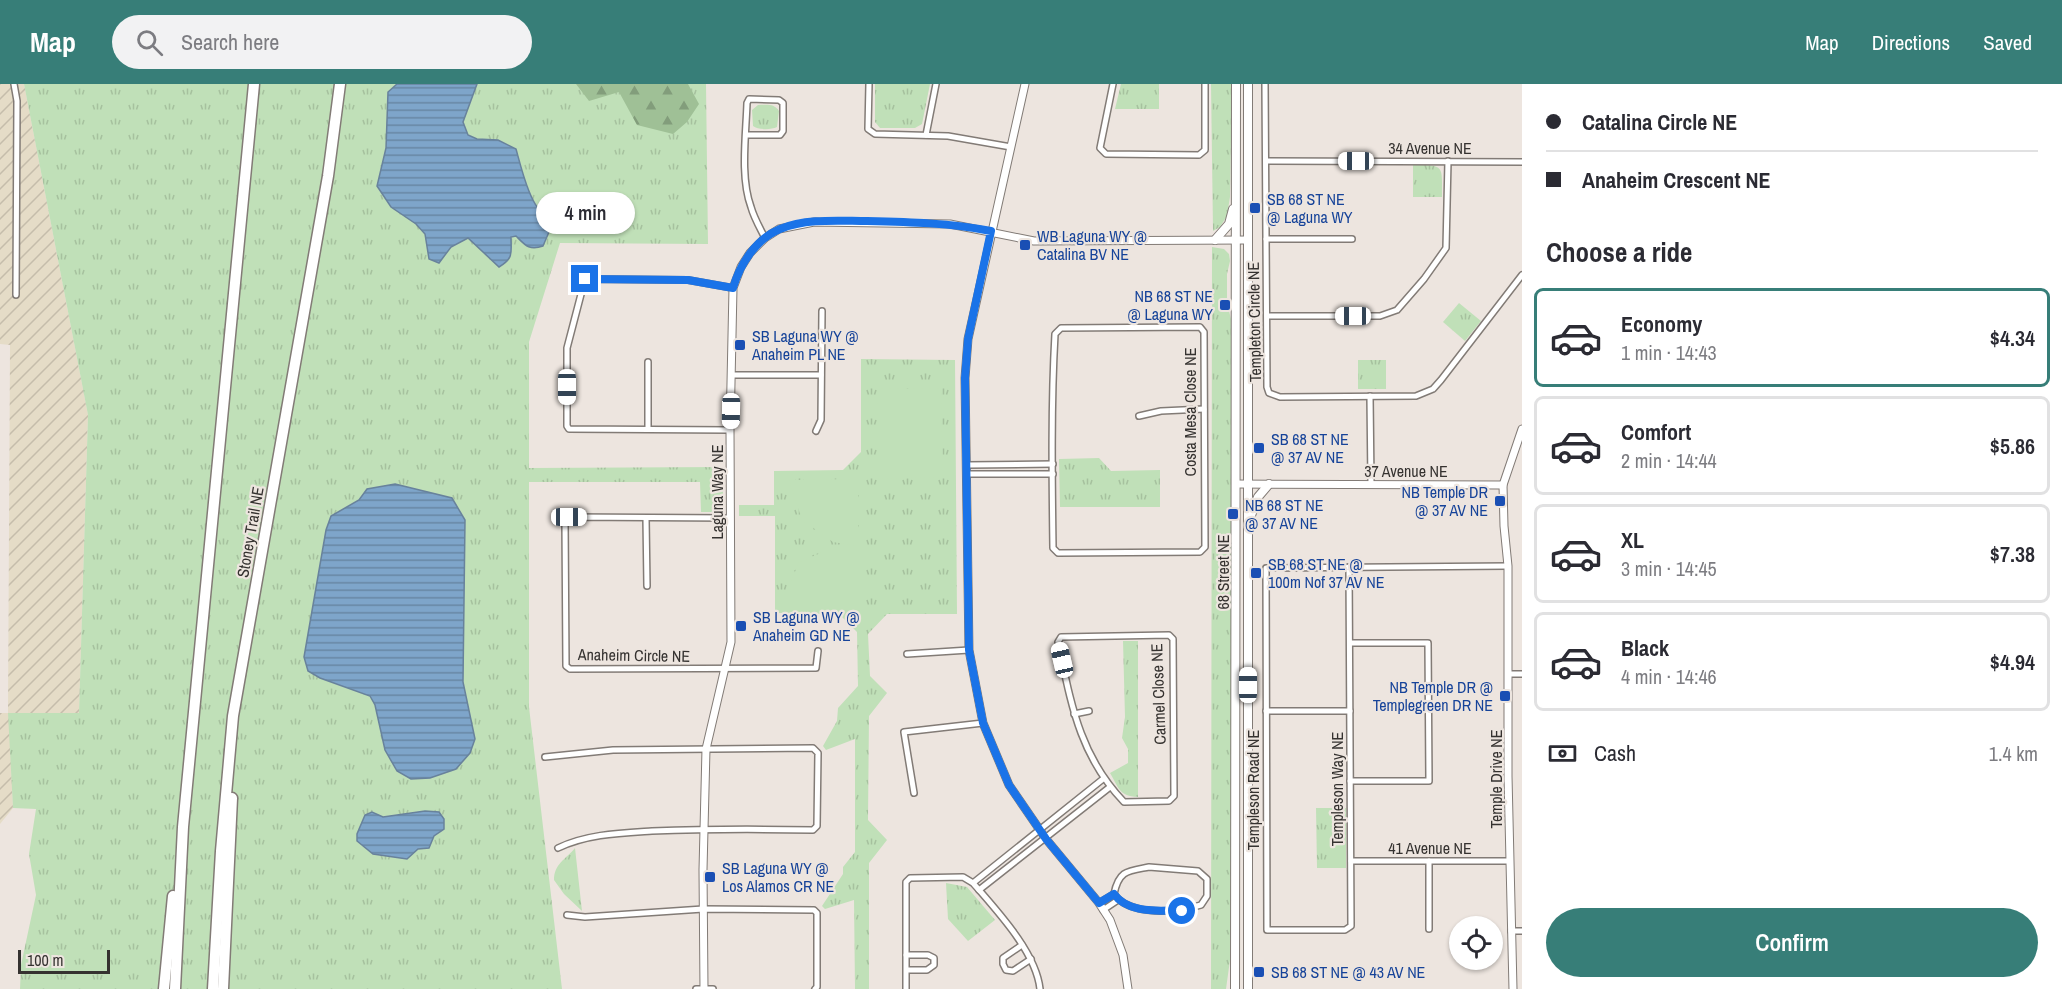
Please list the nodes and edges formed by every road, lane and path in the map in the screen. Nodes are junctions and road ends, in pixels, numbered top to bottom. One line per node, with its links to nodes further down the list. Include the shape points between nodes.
1 (14, 84): 28 (street)
2 (254, 84): 75 (highway)
3 (340, 84): 67 (highway, Stoney Trail NE, via 328,176)
4 (869, 84): 13 (street, via 868,129 876,134)
5 (936, 84): 13 (street)
6 (1025, 84): 14 (street)
7 (1113, 84): 8 (street, via 1100,148 1106,154 1199,155 1205,150)
8 (1205, 84)
9 (1236, 84): 18 (main road, 68 Street NE)
10 (1248, 84): 25 (main road, 68 Street NE)
11 (1265, 84): 15 (street, Templeton Circle NE)
12 (746, 135): 12 (street, via 749,99 779,99 783,103 780,135); 20 (street, via 746,187)
13 (926, 135): 14 (street)
14 (1011, 147): 19 (street)
15 (1266, 161): 16 (street, 34 Avenue NE); 21 (street, Templeton Circle NE)
16 (1448, 162): 17 (street, 34 Avenue NE); 30 (street, via 1446,248 1397,310 1380,316)
17 (1522, 162)
18 (1236, 202): 23 (main road, via 1229,224); 24 (main road, 68 Street NE)
19 (991, 231): 20 (street, Laguna Way NE, via 950,224 814,222 779,229); 23 (street, Laguna Way NE, via 1034,241); 42 (street, via 968,339)
20 (765, 238): 27 (street, Laguna Way NE, via 741,267)
21 (1266, 239): 22 (street); 30 (street, Templeton Circle NE)
22 (1352, 239)
23 (1215, 240): 24 (street, Laguna Way NE)
24 (1236, 240): 25 (street, Laguna Way NE); 45 (main road, 68 Street NE)
25 (1248, 240): 46 (main road, 68 Street NE)
26 (1522, 276): 34 (street, Templeton Circle NE, via 1432,389 1416,396)
27 (733, 288): 32 (street, Laguna Way NE); 37 (street, via 688,280 585,279 567,348 567,426)
28 (16, 295)
29 (822, 311): 33 (street)
30 (1267, 316): 34 (street, Templeton Circle NE, via 1269,393 1280,397)
31 (648, 362): 37 (street)
32 (731, 375): 33 (street); 39 (street, Laguna Way NE)
33 (821, 375): 40 (street, via 821,420)
34 (1370, 396): 48 (street)
35 (1204, 409): 36 (street); 41 (street, Costa Mesa Close NE, via 1204,332 1200,327 1061,328 1055,334); 44 (street, Costa Mesa Close NE, via 1205,547 1200,552 1058,553 1053,548)
36 (1139, 416)
37 (648, 429): 39 (street)
38 (1522, 429): 49 (street, Temple Drive NE)
39 (730, 430): 51 (street, Laguna Way NE)
40 (816, 431)
41 (1053, 464): 42 (street); 44 (street, Costa Mesa Close NE)
42 (968, 465): 43 (street)
43 (968, 474): 44 (street); 57 (street)
44 (1053, 474)
45 (1236, 484): 46 (street, 37 Avenue NE); 97 (main road, 68 Street NE)
46 (1248, 484): 47 (street, 37 Avenue NE); 52 (main road, 68 Street NE)
47 (1269, 484): 48 (street, 37 Avenue NE); 52 (main road, via 1258,497)
48 (1371, 484): 49 (street, 37 Avenue NE)
49 (1503, 485): 53 (street, Temple Drive NE)
50 (646, 518): 51 (street, Anaheim Circle NE); 55 (street); 60 (street, Anaheim Circle NE, via 569,517 565,521 566,666)
51 (730, 518): 60 (street, Laguna Way NE, via 731,642)
52 (1248, 522): 112 (main road, 68 Street NE)
53 (1508, 566): 54 (street, Templeson Road NE); 61 (street, Temple Drive NE)
54 (1349, 567): 56 (street, Templeson Way NE); 64 (street, Templeson Road NE, via 1266,568)
55 (647, 586)
56 (1350, 643): 65 (street, Templeson Way NE); 72 (street, via 1428,643 1430,781)
57 (969, 650): 59 (street); 68 (street)
58 (818, 651): 60 (street, via 816,668)
59 (907, 654)
60 (725, 669): 69 (street, Laguna Way NE)
61 (1509, 674): 62 (street); 82 (street, Temple Drive NE)
62 (1522, 674)
63 (1089, 711): 66 (street)
64 (1266, 711): 65 (street); 91 (street, Templeson Road NE)
65 (1350, 711): 72 (street, Templeson Way NE)
66 (1074, 714): 71 (street, Carmel Close NE); 73 (street, Carmel Close NE, via 1058,642 1061,637 1169,635 1173,639 1174,796 1169,801 1124,802)
67 (233, 716): 101 (highway, Stoney Trail NE); 102 (highway)
68 (983, 723): 74 (street, via 904,732); 77 (street, via 1009,785)
69 (706, 749): 70 (street, via 613,750); 76 (street, Laguna Way NE); 76 (street, via 813,748 818,753 817,826 813,830)
70 (545, 757)
71 (1103, 779): 73 (street, Carmel Close NE); 77 (street)
72 (1350, 781): 80 (street, Templeson Way NE)
73 (1110, 787): 78 (street)
74 (914, 793)
75 (183, 827): 99 (highway); 100 (highway)
76 (704, 829): 79 (street, via 587,837); 88 (street, Laguna Way NE)
77 (1041, 831): 78 (street); 83 (street)
78 (1046, 839): 84 (street); 87 (street)
79 (558, 848)
80 (1351, 861): 81 (street, 41 Avenue NE); 91 (street, Templeson Way NE, via 1351,926 1346,930)
81 (1428, 861): 82 (street, 41 Avenue NE); 90 (street)
82 (1510, 861): 92 (street, Temple Drive NE)
83 (973, 883): 84 (street); 95 (street, via 963,877 910,878 906,882)
84 (980, 890): 94 (street)
85 (1114, 894): 86 (street); 86 (street, via 1117,881 1126,872 1149,867 1198,871 1207,879 1207,897 1201,905 1182,911 1149,910); 87 (street)
86 (1118, 900): 87 (street)
87 (1101, 906): 109 (street, via 1123,955)
88 (703, 909): 89 (street, via 585,918); 104 (street, Laguna Way NE); 106 (street, via 814,910)
89 (567, 915)
90 (1429, 929)
91 (1267, 930)
92 (1510, 931): 93 (street); 113 (street, Temple Drive NE)
93 (1522, 931)
94 (1022, 945): 96 (street); 96 (street, via 1003,958 1006,970 1013,971)
95 (906, 955): 98 (street); 98 (street, via 934,958 934,965 927,970)
96 (1031, 959): 108 (street)
97 (1235, 969): 110 (main road); 111 (main road, 68 Street NE)
98 (907, 970): 107 (street)
99 (164, 989)
100 (176, 989)
101 (213, 989)
102 (224, 989)
103 (696, 989): 104 (street)
104 (704, 989): 105 (street)
105 (713, 989)
106 (815, 989)
107 (906, 989)
108 (1040, 989)
109 (1128, 989)
110 (1230, 989)
111 (1235, 989)
112 (1248, 989)
113 (1513, 989)

